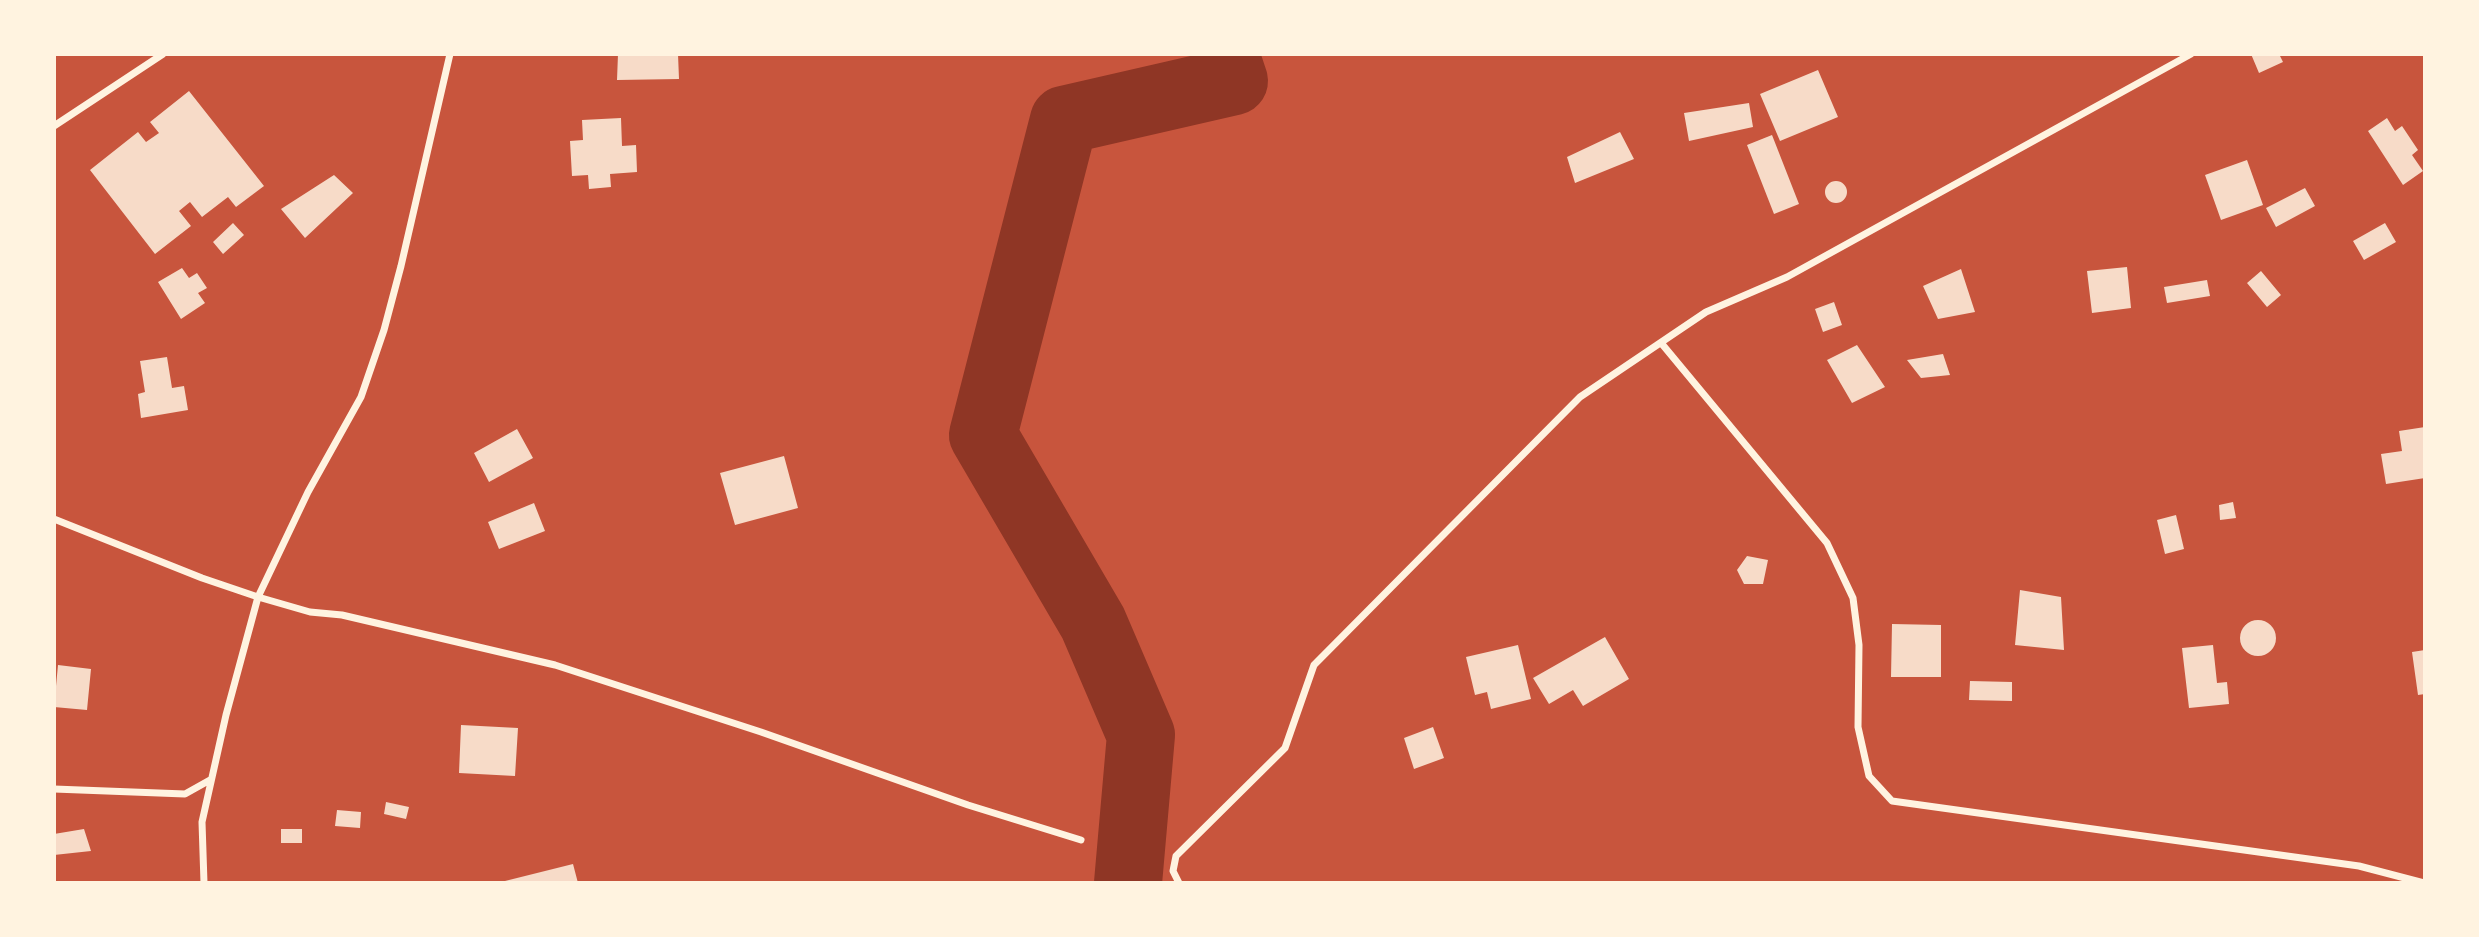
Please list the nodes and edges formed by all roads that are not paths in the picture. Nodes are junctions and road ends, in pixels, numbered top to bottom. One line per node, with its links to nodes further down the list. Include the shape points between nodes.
1 (163, 54): 4 (street)
2 (450, 54): 7 (street, via 401,266 361,397 308,492)
3 (2191, 54): 5 (street, via 1787,277 1706,312)
4 (54, 126)
5 (1662, 344): 12 (street, via 1580,397 1314,665 1285,748 1176,856 1173,871); 13 (street, via 1827,543 1853,598 1859,645 1858,727 1869,776 1892,801 2358,866)
6 (54, 519): 7 (street)
7 (258, 597): 8 (street); 10 (street, via 555,665 948,799)
8 (210, 780): 9 (street, via 184,794); 11 (street, via 202,822)
9 (54, 789)
10 (1081, 839)
11 (204, 883)
12 (1179, 883)
13 (2424, 883)

